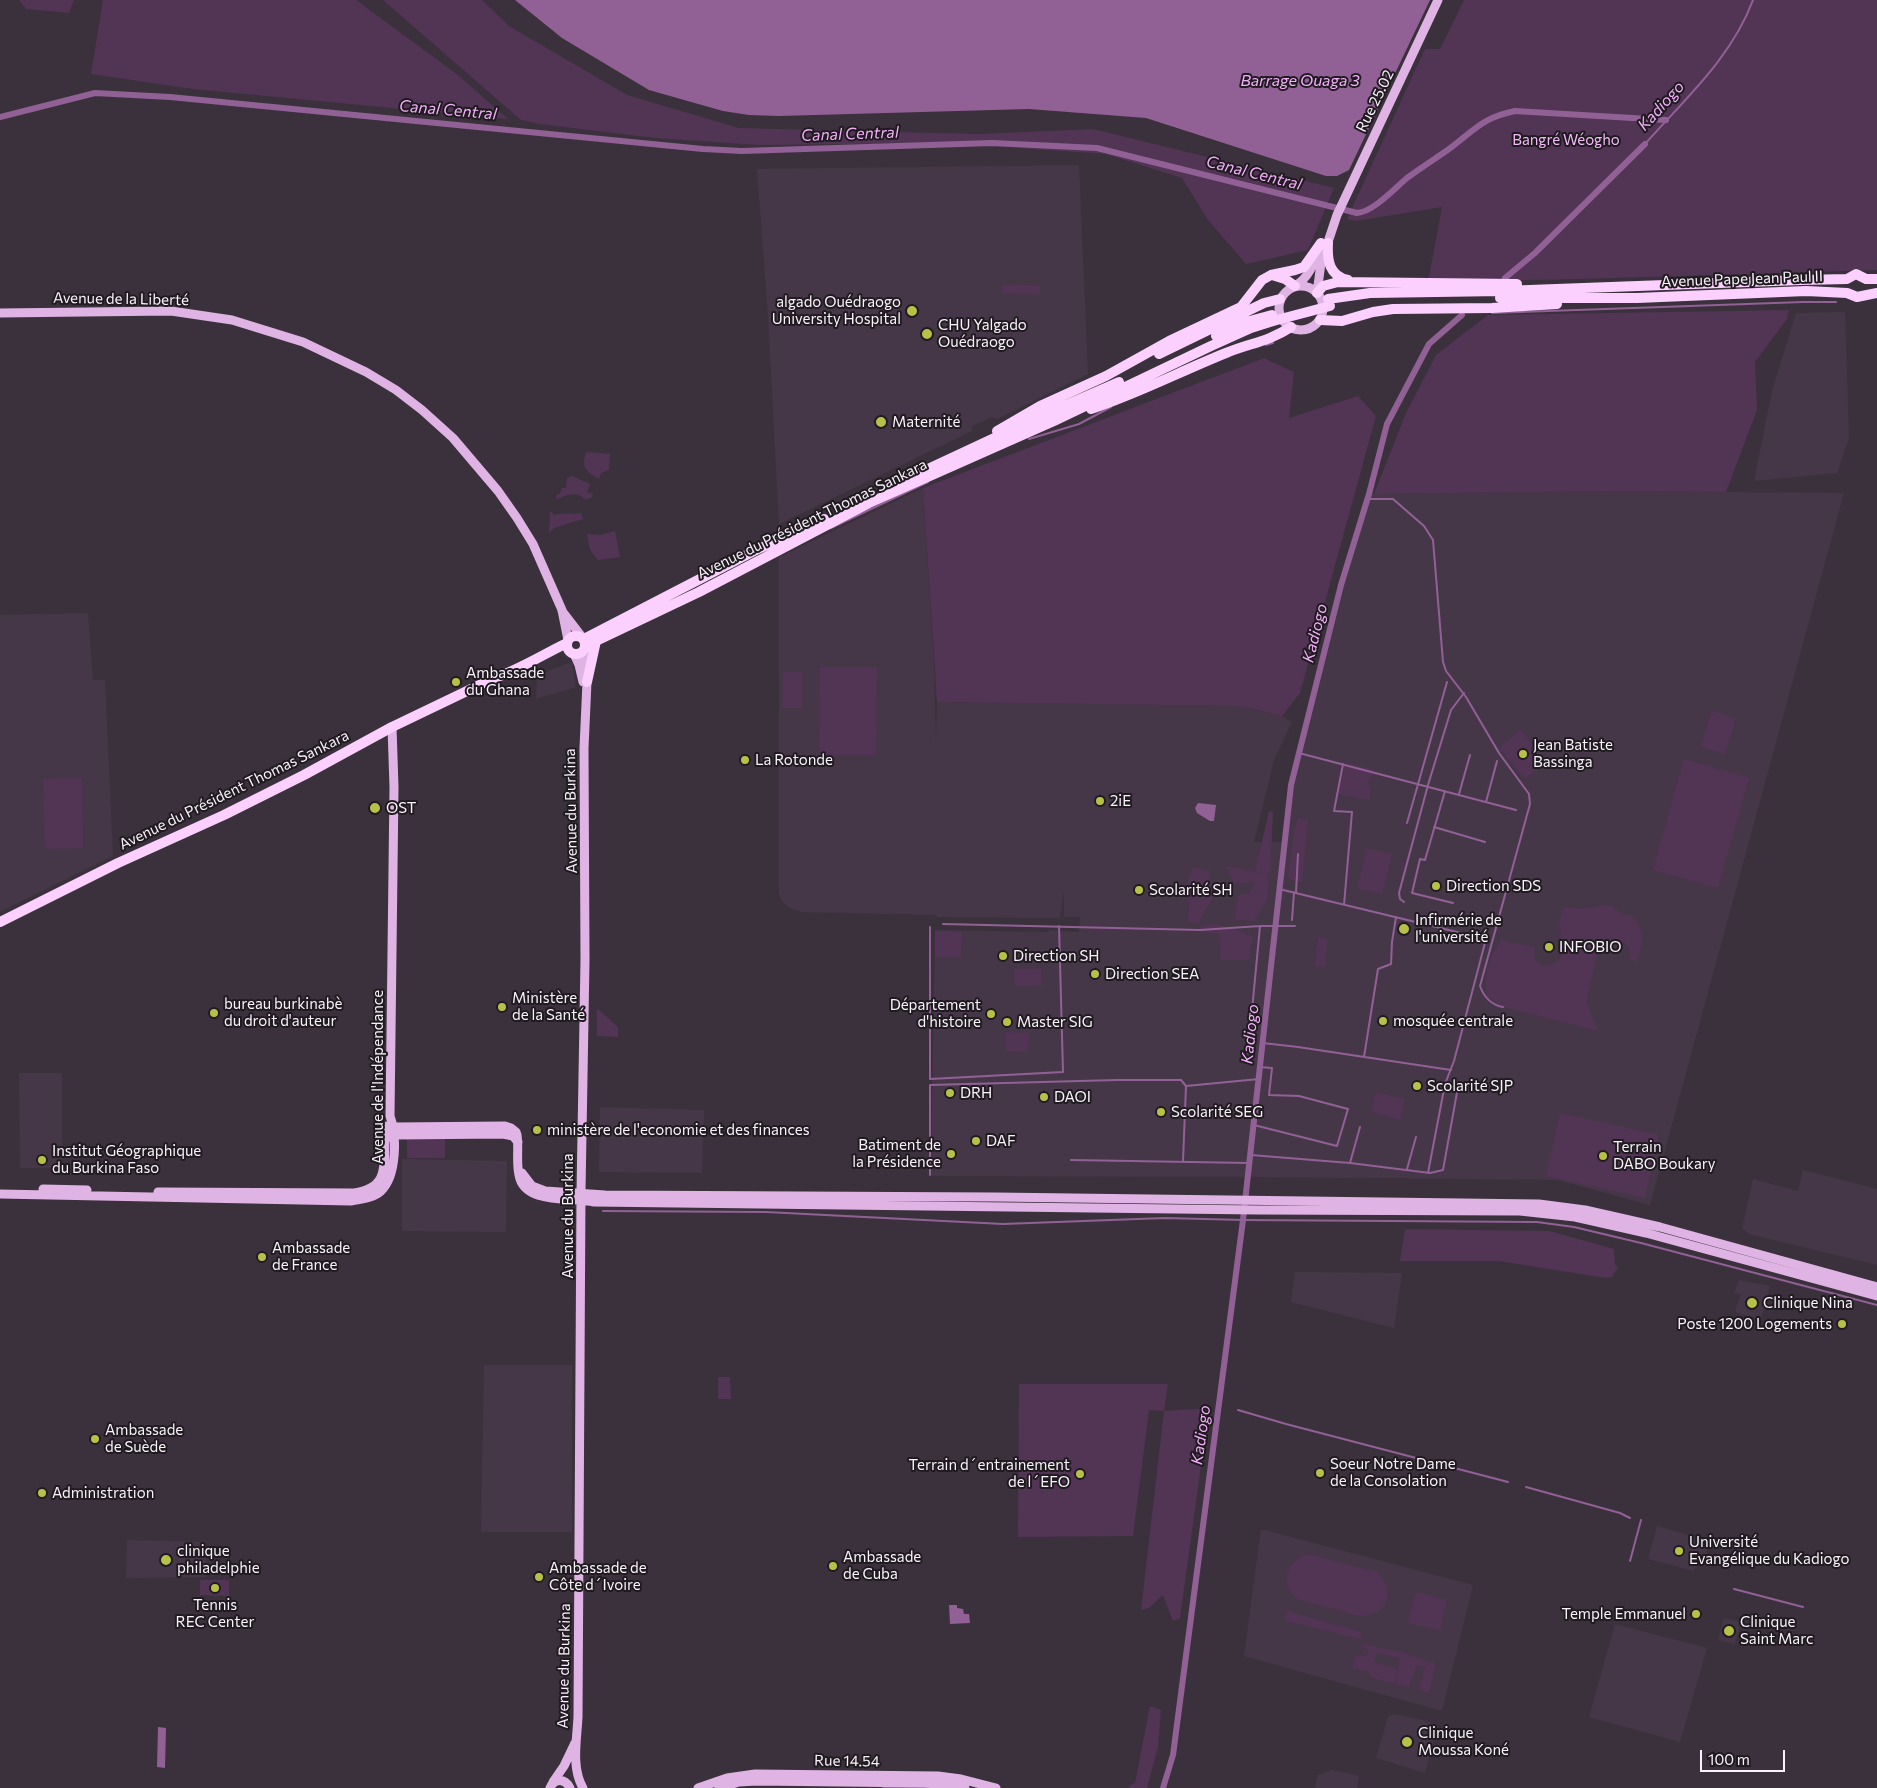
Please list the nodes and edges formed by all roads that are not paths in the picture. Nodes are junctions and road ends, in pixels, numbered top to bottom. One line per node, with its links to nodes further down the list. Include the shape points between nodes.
1 (1438, 0): 2 (main road, Rue 25.02)
2 (1324, 243): 3 (highway, via 1304,266); 7 (highway, via 1329,266 1335,274); 8 (main road, Rue 25.02, via 1309,275); 10 (main road, Rue 25.02)
3 (1271, 275): 8 (highway); 21 (highway, via 1262,280 1241,307 1040,406 1001,428)
4 (1847, 278): 5 (highway, Avenue Pape Jean Paul II, via 1856,274); 9 (highway, Avenue Pape Jean Paul II); 11 (highway, Avenue Pape Jean Paul II)
5 (1866, 279): 6 (highway, Avenue Pape Jean Paul II); 12 (highway, via 1868,287)
6 (1877, 279)
7 (1362, 282): 9 (highway); 10 (highway, via 1330,283)
8 (1295, 286): 10 (main road, via 1311,288); 15 (main road)
9 (1639, 286): 16 (highway, via 1370,293)
10 (1317, 293): 18 (main road, via 1323,309)
11 (1847, 293): 12 (highway, Avenue Pape Jean Paul II, via 1853,296); 14 (highway, Avenue Pape Jean Paul II, via 1806,291)
12 (1864, 294): 13 (highway, Avenue Pape Jean Paul II)
13 (1877, 294)
14 (1637, 298): 16 (highway, via 1369,299); 18 (highway, via 1492,308 1393,309 1342,321)
15 (1280, 299): 19 (main road, via 1281,318); 20 (highway, via 1264,303 1155,356)
16 (1329, 303): 20 (highway, bridge, via 1272,318)
17 (0, 313): 22 (main road, Avenue de la Liberté, via 171,311 197,314 272,331 348,362 396,390 422,410 476,464 533,544)
18 (1320, 320): 19 (main road, via 1310,328 1297,330)
19 (1291, 327): 20 (highway, via 1272,339 1241,347 1107,404)
20 (1052, 416): 21 (highway, Avenue du Président Thomas Sankara); 23 (highway, Avenue du Président Thomas Sankara, via 869,503 699,592)
21 (978, 446): 24 (highway, Avenue du Président Thomas Sankara, via 754,551)
22 (562, 610): 24 (main road, Avenue de la Liberté); 25 (main road, Avenue de la Liberté)
23 (596, 641): 24 (highway, Avenue du Président Thomas Sankara); 26 (highway)
24 (584, 644): 25 (highway, via 580,654); 25 (highway, via 573,636); 26 (main road, Avenue du Burkina)
25 (570, 647): 26 (main road, Avenue du Burkina); 27 (highway, Avenue du Président Thomas Sankara, via 492,679)
26 (586, 687): 33 (main road, Avenue du Burkina)
27 (392, 727): 28 (highway, Avenue du Président Thomas Sankara, via 304,775); 29 (main road, Avenue de l'Indépendance)
28 (0, 922)
29 (390, 1133): 31 (main road, Avenue de l'Indépendance, via 392,1167 388,1180 381,1191 366,1199); 33 (main road, via 505,1126 516,1132 522,1173 537,1189)
30 (0, 1189): 31 (main road, Avenue de l'Indépendance)
31 (67, 1193): 32 (main road, Avenue de l'Indépendance)
32 (0, 1194)
33 (581, 1196): 34 (main road, via 1520,1211); 37 (main road, Avenue du Burkina)
34 (1659, 1231): 35 (main road); 36 (main road)
35 (1877, 1287)
36 (1877, 1296)
37 (576, 1741): 38 (main road); 39 (main road)
38 (577, 1762): 40 (main road); 41 (main road)
39 (550, 1786): 40 (main road, via 563,1781)
40 (570, 1788)
41 (583, 1788)
42 (698, 1788): 45 (main road, Rue 14.54, via 727,1778 755,1774 938,1776)
43 (719, 1788): 44 (main road, Rue 14.54, via 757,1781 924,1783)
44 (965, 1788)
45 (996, 1788)

